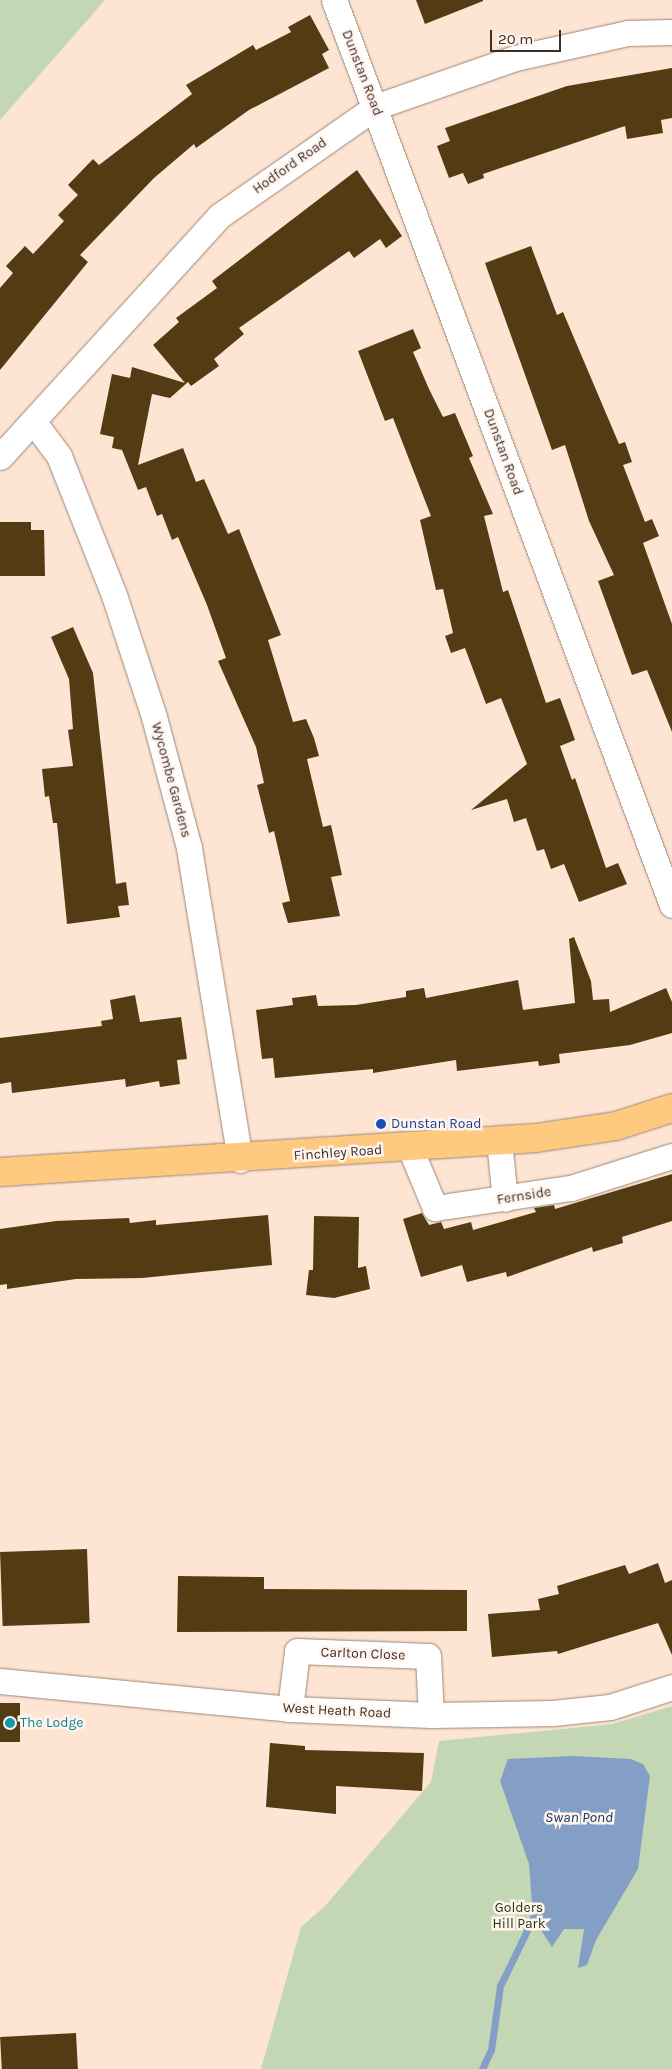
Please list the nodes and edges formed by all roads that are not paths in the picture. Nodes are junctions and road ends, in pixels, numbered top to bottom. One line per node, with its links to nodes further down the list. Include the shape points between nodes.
1 (334, 0): 3 (street, Dunstan Road)
2 (672, 32): 3 (street, Hodford Road, via 628,33 515,58)
3 (375, 106): 4 (street, Hodford Road, via 219,216 107,334); 6 (street, Dunstan Road)
4 (33, 421): 5 (street, Hodford Road); 11 (street, Wycombe Gardens, via 59,456 114,595 154,717 189,848)
5 (0, 457)
6 (672, 905)
7 (672, 1108): 8 (main road, Finchley Road, via 586,1132)
8 (499, 1141): 9 (main road, Finchley Road); 13 (street)
9 (410, 1148): 11 (main road, Finchley Road); 13 (street, Fernside, via 435,1208)
10 (672, 1156): 13 (street, Fernside, via 571,1188)
11 (240, 1160): 12 (main road, Finchley Road)
12 (0, 1172)
13 (505, 1198)
14 (0, 1681): 16 (street, West Heath Road)
15 (672, 1687): 17 (street, West Heath Road, via 610,1707 553,1713)
16 (290, 1709): 17 (street, West Heath Road); 17 (street, Carlton Close, via 297,1651 428,1656)
17 (431, 1715)

